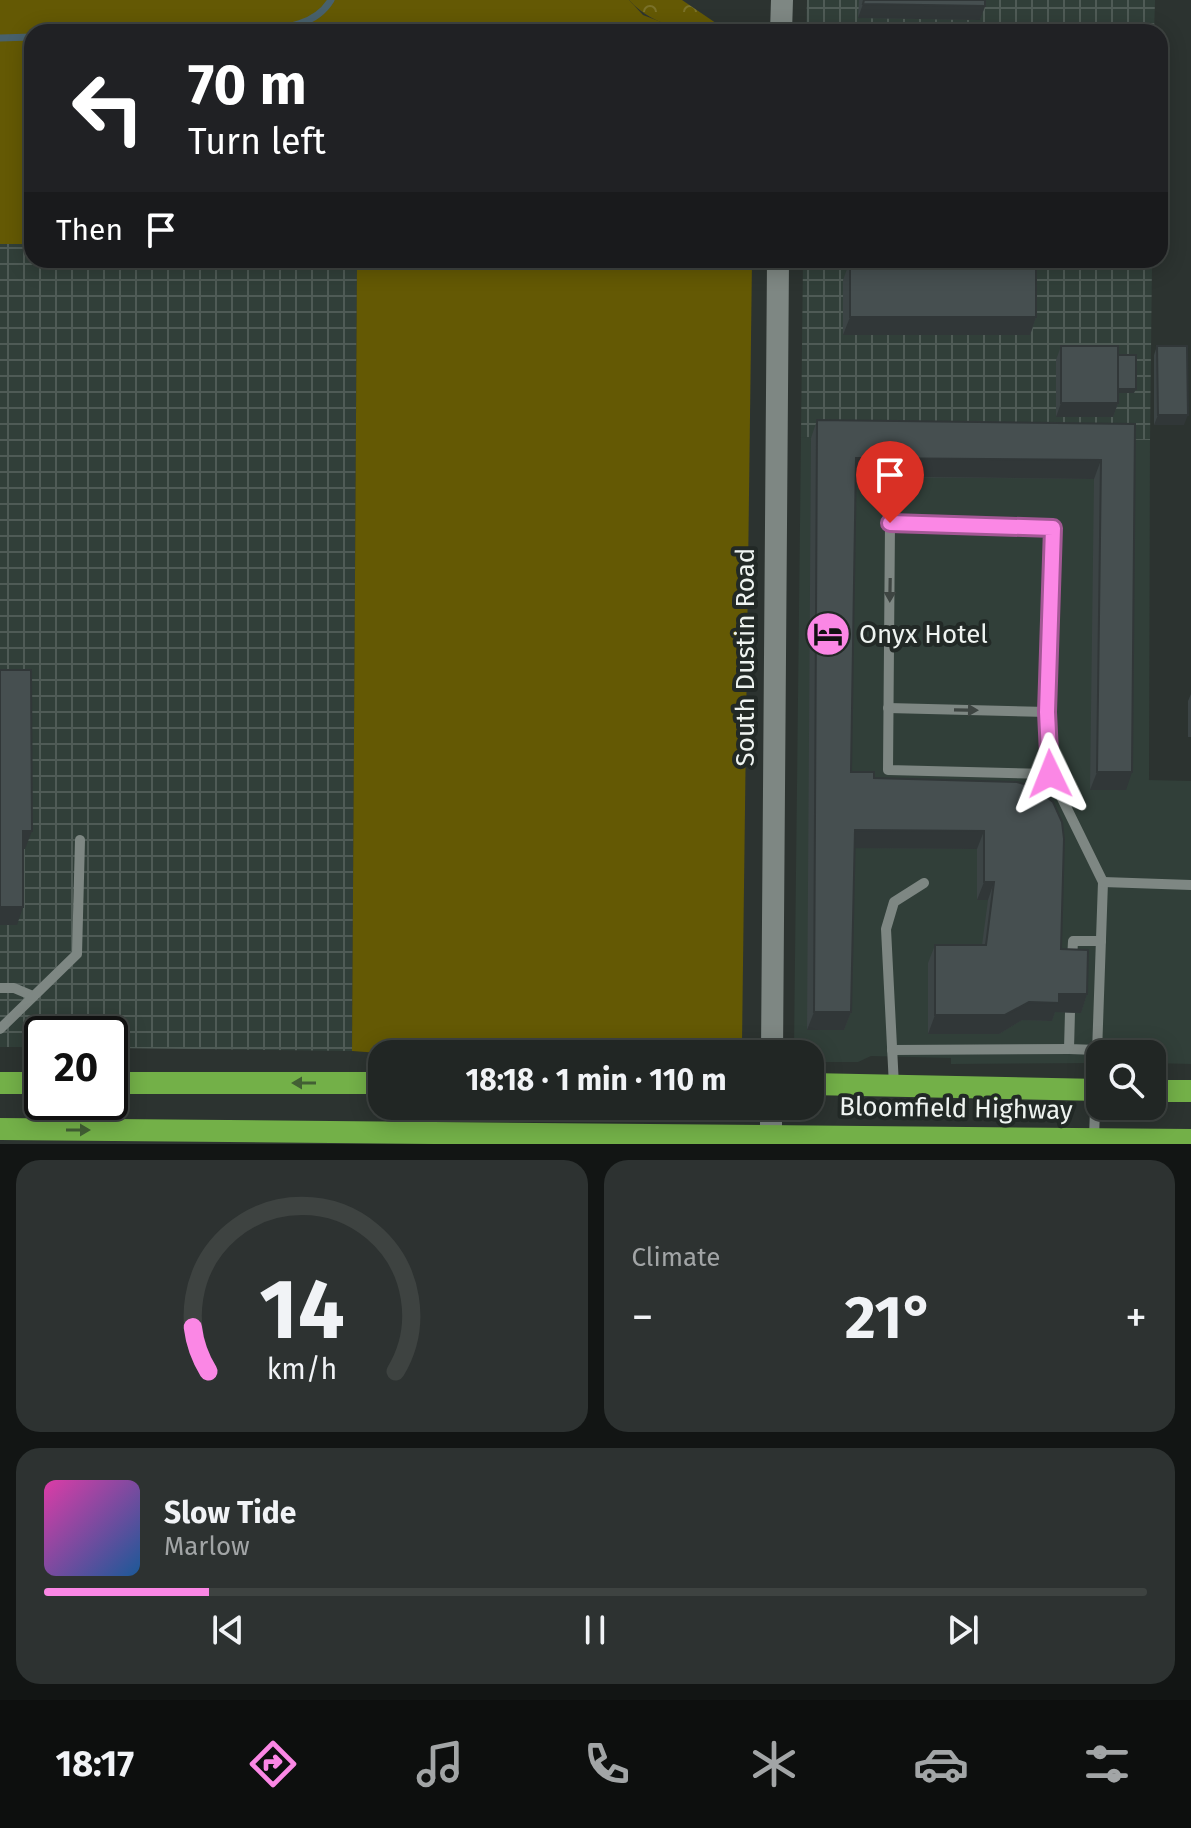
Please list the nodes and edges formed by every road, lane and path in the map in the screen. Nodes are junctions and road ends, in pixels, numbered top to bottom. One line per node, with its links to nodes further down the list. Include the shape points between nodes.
1 (782, 0): 2 (street)
2 (781, 24)
3 (778, 268): 17 (street, South Dustin Road)
4 (888, 708): 5 (lane, one-way to 5); 5 (lane, one-way to 4, via 1053,528 890,523); 6 (lane, via 888,770)
5 (1047, 712): 6 (lane)
6 (1050, 774): 8 (lane)
7 (80, 840): 14 (lane, via 77,954)
8 (1103, 882): 10 (lane); 11 (lane)
9 (924, 883): 20 (lane, via 894,902 886,929)
10 (1191, 885)
11 (1101, 941): 12 (lane, via 1073,941); 18 (lane)
12 (1072, 967)
13 (0, 988): 14 (lane)
14 (33, 996): 16 (lane)
15 (1070, 1012): 19 (lane)
16 (0, 1029)
17 (772, 1040)
18 (1097, 1040)
19 (1069, 1049): 20 (lane); 21 (lane)
20 (892, 1050): 27 (lane)
21 (1086, 1050)
22 (0, 1083): 23 (highway)
23 (24, 1083)
24 (128, 1083): 25 (highway, one-way to 24)
25 (368, 1083)
26 (824, 1084): 27 (highway, Bloomfield Highway)
27 (894, 1086): 28 (highway, Bloomfield Highway)
28 (1086, 1090)
29 (1166, 1091): 30 (highway)
30 (1191, 1091)
31 (771, 1120): 34 (street)
32 (1096, 1120): 35 (lane)
33 (0, 1129): 34 (highway, Bloomfield Highway, one-way to 34)
34 (771, 1134): 35 (highway, Bloomfield Highway)
35 (1094, 1138): 36 (highway, Bloomfield Highway)
36 (1191, 1140)

